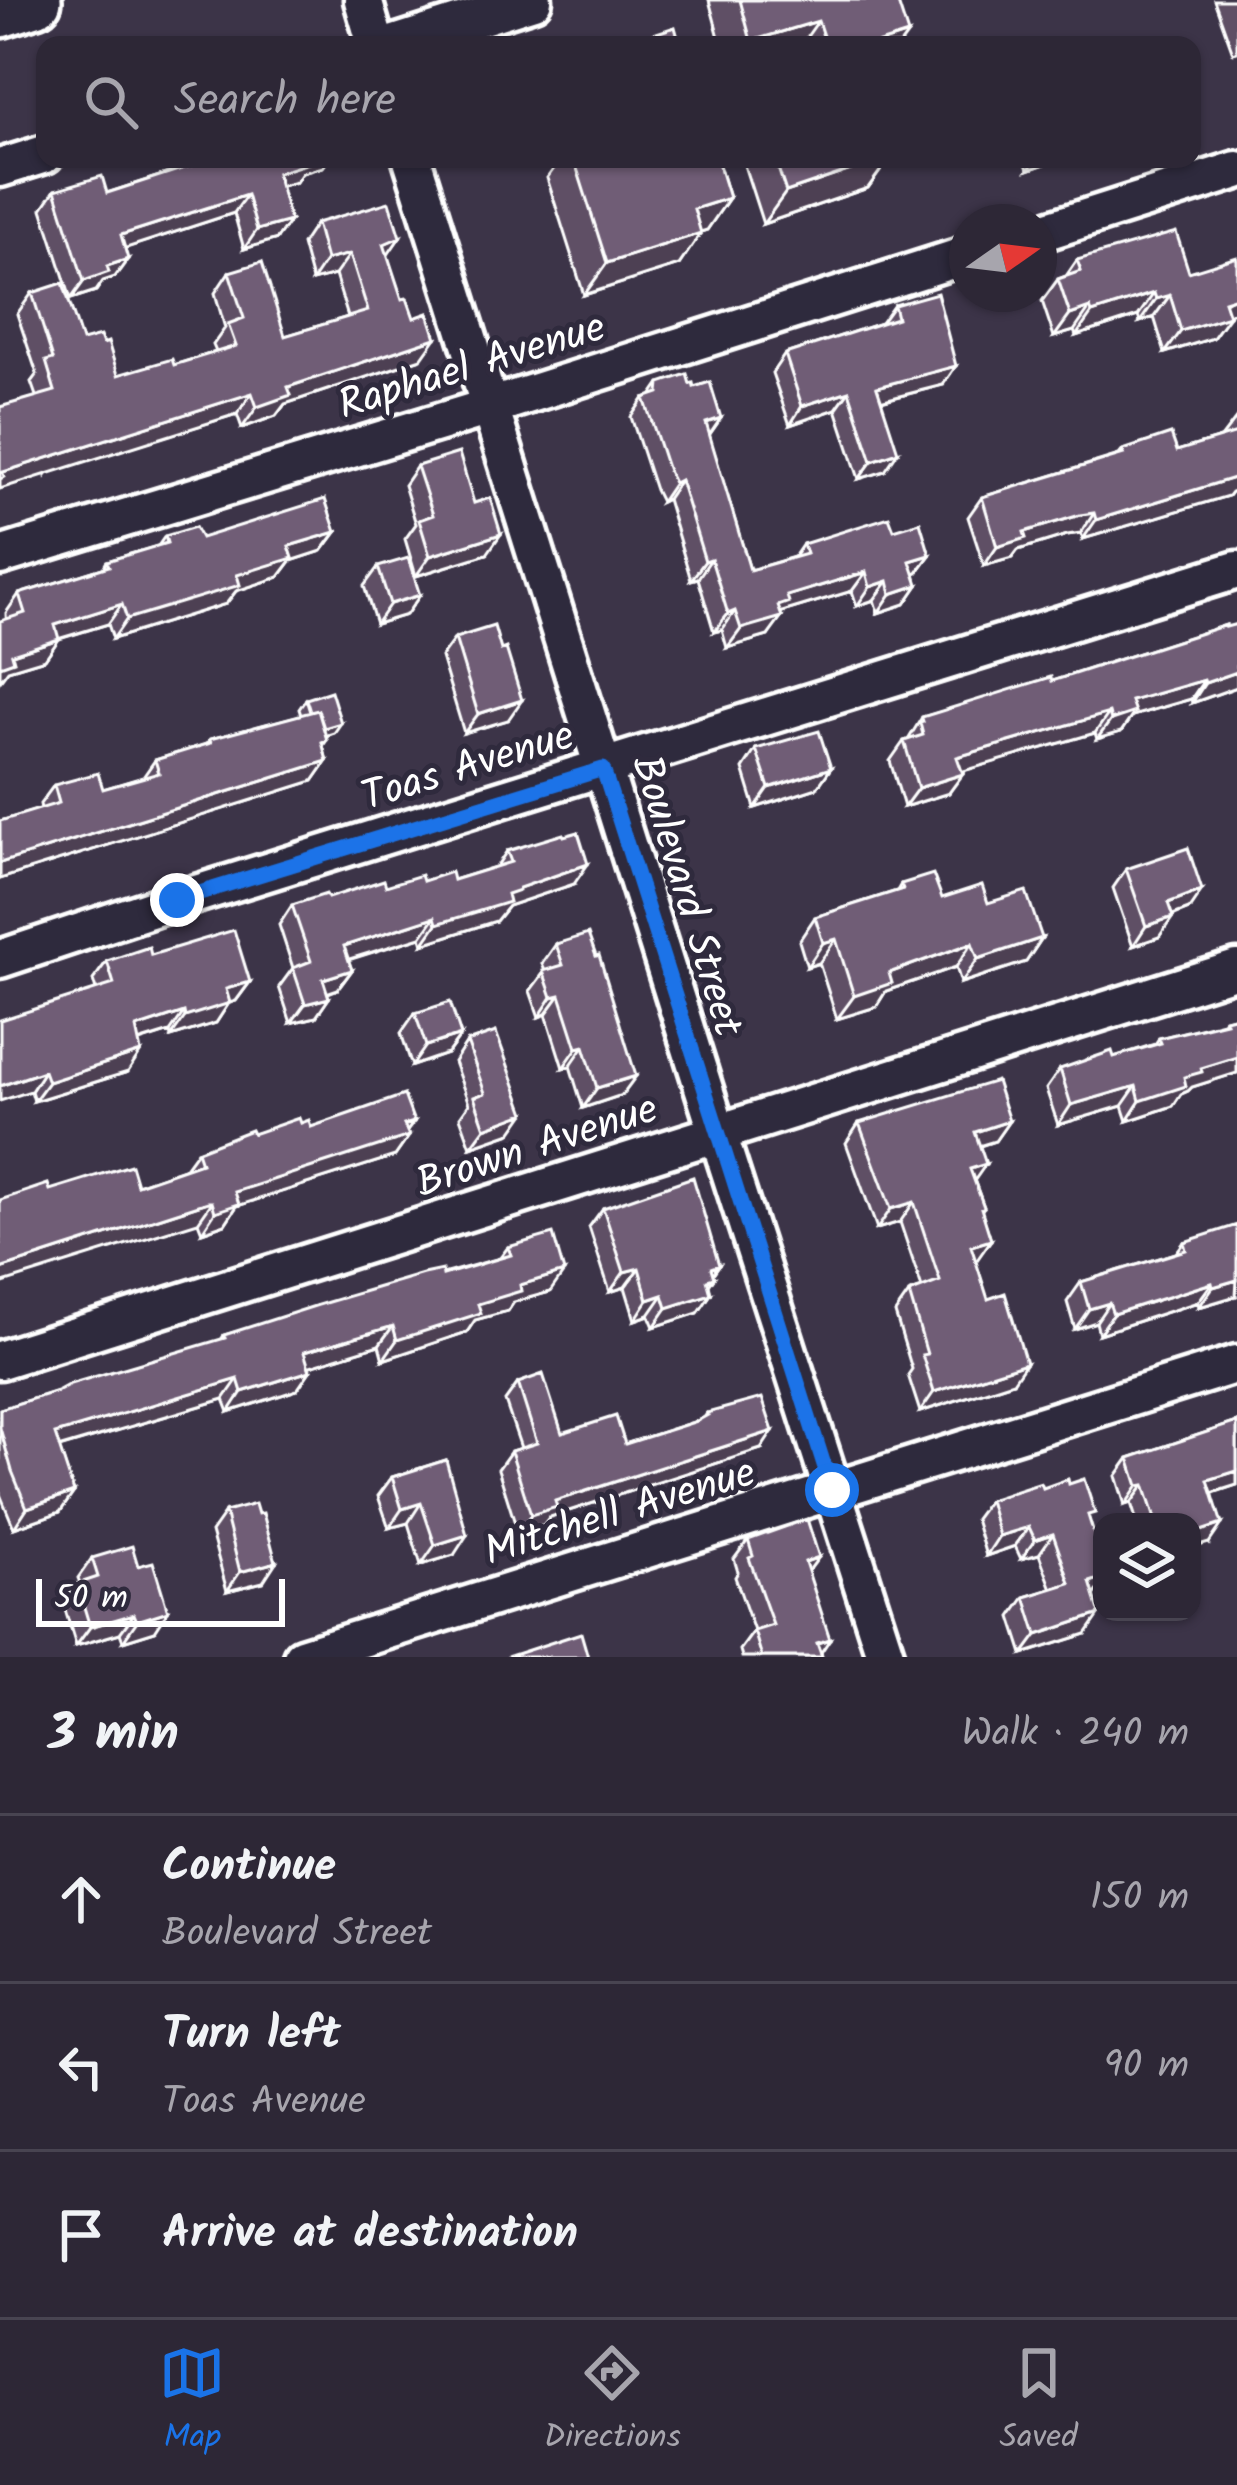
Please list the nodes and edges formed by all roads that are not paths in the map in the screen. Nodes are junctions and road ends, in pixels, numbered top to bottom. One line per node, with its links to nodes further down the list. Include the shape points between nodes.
1 (35, 0): 4 (street)
2 (363, 0): 5 (street)
3 (533, 0): 6 (street)
4 (0, 11)
5 (373, 36)
6 (420, 36)
7 (36, 157): 8 (street)
8 (0, 168)
9 (415, 168): 13 (street, Boulevard Street)
10 (1237, 170): 11 (street)
11 (1057, 227)
12 (949, 261): 13 (street, Raphael Avenue)
13 (489, 406): 14 (street, Raphael Avenue); 16 (street, Boulevard Street)
14 (0, 556)
15 (1237, 570): 16 (street, Toas Avenue)
16 (603, 769): 17 (street, Toas Avenue); 19 (street, Boulevard Street)
17 (0, 959)
18 (1237, 970): 19 (street, Brown Avenue)
19 (718, 1134): 20 (street, Brown Avenue); 22 (street, Boulevard Street)
20 (0, 1360)
21 (1237, 1364): 22 (street, Mitchell Avenue)
22 (832, 1490): 23 (street, Mitchell Avenue); 24 (street, Boulevard Street)
23 (302, 1657)
24 (886, 1657)

